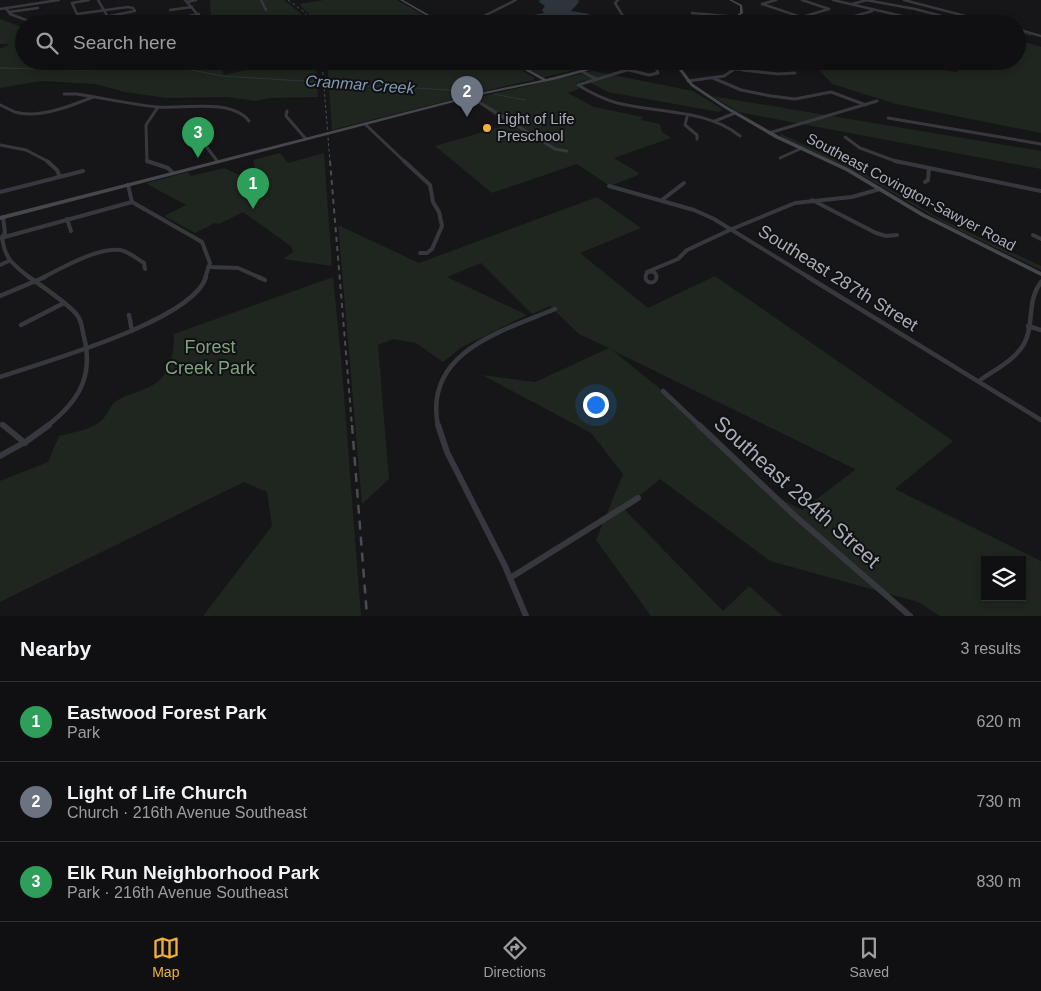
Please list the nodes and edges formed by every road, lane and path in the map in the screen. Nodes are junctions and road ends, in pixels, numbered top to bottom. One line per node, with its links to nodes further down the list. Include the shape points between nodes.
1 (59, 0): 19 (street)
2 (89, 0): 25 (street, via 72,4 76,14)
3 (98, 0): 25 (street)
4 (196, 0): 15 (street)
5 (261, 0): 23 (street)
6 (402, 0): 33 (street)
7 (516, 0): 34 (street)
8 (618, 0): 35 (street, via 615,3)
9 (730, 0): 17 (street)
10 (776, 0): 38 (street, via 762,4)
11 (802, 0): 39 (street, via 829,9)
12 (833, 0): 16 (street)
13 (867, 0): 16 (street); 42 (street)
14 (904, 0): 43 (street)
15 (186, 1): 18 (street)
16 (851, 5): 24 (street)
17 (741, 6): 37 (street)
18 (192, 7): 22 (street); 28 (street)
19 (6, 8): 21 (street); 26 (street)
20 (38, 8): 26 (street)
21 (0, 9)
22 (170, 10)
23 (266, 10)
24 (872, 10): 40 (street); 41 (street)
25 (104, 11): 30 (street); 31 (street, via 130,7 135,11)
26 (8, 12): 29 (street)
27 (692, 13): 36 (street)
28 (199, 14): 32 (street)
29 (15, 15)
30 (107, 15)
31 (118, 15)
32 (194, 15)
33 (428, 15)
34 (489, 15)
35 (622, 15)
36 (715, 15)
37 (741, 15)
38 (794, 15)
39 (807, 15)
40 (856, 15)
41 (903, 15)
42 (938, 15)
43 (962, 15)
44 (1026, 32): 45 (street)
45 (1041, 36)
46 (527, 70): 57 (street)
47 (586, 70): 53 (street)
48 (629, 70): 49 (street, via 649,75 658,73); 56 (street)
49 (656, 70)
50 (680, 70): 58 (street, Southeast Covington-Sawyer Road)
51 (733, 70): 55 (street)
52 (743, 70): 54 (street)
53 (581, 72): 56 (street); 57 (street)
54 (795, 73)
55 (713, 78): 58 (street); 64 (street, via 741,90 796,100 830,92)
56 (595, 79): 68 (street, via 578,85 605,100)
57 (545, 80): 61 (street)
58 (688, 81): 67 (street, Southeast Covington-Sawyer Road)
59 (64, 94): 60 (street)
60 (95, 96): 63 (street, via 78,103 33,112 16,112); 65 (street)
61 (471, 97): 74 (street); 83 (street, via 555,149)
62 (877, 101): 64 (street)
63 (0, 105)
64 (866, 105): 75 (street)
65 (158, 107): 71 (street, via 216,106 245,116); 88 (street, via 146,124 147,162)
66 (287, 111): 78 (street, via 286,116)
67 (737, 114): 72 (street); 73 (street); 75 (street, Southeast Covington-Sawyer Road)
68 (688, 117): 72 (street); 79 (street, via 685,125 697,135)
69 (888, 118): 81 (street)
70 (193, 121): 85 (street, via 198,136)
71 (249, 121)
72 (715, 121): 73 (street)
73 (719, 122): 76 (street)
74 (365, 124): 78 (street); 108 (street, via 430,185 442,226 432,249)
75 (769, 133): 82 (street, Southeast Covington-Sawyer Road)
76 (740, 136)
77 (845, 137): 86 (street, via 860,148 885,158)
78 (306, 139): 85 (street)
79 (697, 139)
80 (0, 144): 89 (street, via 34,154 57,168)
81 (1041, 144)
82 (802, 148): 84 (street); 94 (street, Southeast Covington-Sawyer Road)
83 (567, 151)
84 (780, 158)
85 (218, 162): 88 (street)
86 (929, 168): 90 (street); 95 (street)
87 (83, 171): 89 (street)
88 (175, 173): 92 (street)
89 (60, 177): 96 (street)
90 (925, 182)
91 (684, 183): 97 (street)
92 (128, 185): 99 (street); 100 (street)
93 (609, 186): 97 (street, Southeast 287th Street)
94 (880, 189): 98 (street, via 852,197); 114 (street, Southeast Covington-Sawyer Road, via 923,215)
95 (1041, 191)
96 (0, 192)
97 (662, 200): 102 (street, Southeast 287th Street, via 694,210)
98 (810, 200): 102 (street); 104 (street, via 873,232)
99 (132, 202): 101 (street); 111 (street, via 202,242 208,250)
100 (1, 217): 106 (street, via 5,233)
101 (67, 219): 103 (street); 106 (street)
102 (732, 229): 113 (street); 128 (street, Southeast 287th Street)
103 (71, 231)
104 (897, 235)
105 (1033, 235): 107 (street)
106 (1, 237): 109 (street)
107 (1041, 239)
108 (420, 253)
109 (9, 261): 110 (street); 116 (street)
110 (0, 265)
111 (208, 267): 115 (street, via 240,267); 125 (street, via 206,277 191,296 162,317)
112 (145, 269): 116 (street, via 144,263 121,250 110,250 93,254)
113 (647, 272)
114 (1041, 274)
115 (265, 280)
116 (37, 282): 118 (street); 119 (street)
117 (1041, 282): 123 (street, via 1033,291)
118 (0, 296)
119 (64, 303): 122 (street); 126 (street, via 80,320)
120 (555, 309): 135 (street, via 481,341 461,356 446,373 436,402 442,440)
121 (129, 315): 125 (street)
122 (21, 325)
123 (1028, 326): 124 (street); 128 (street, via 1020,350)
124 (1041, 330)
125 (132, 331): 126 (street)
126 (86, 347): 127 (street); 132 (street, via 88,368 77,394 53,421)
127 (0, 377)
128 (979, 381): 130 (street, Southeast 287th Street)
129 (663, 391): 137 (street, Southeast 284th Street, via 794,515)
130 (1041, 420)
131 (2, 424): 132 (street)
132 (25, 443): 133 (street)
133 (0, 456)
134 (638, 498): 135 (street)
135 (510, 578): 136 (street)
136 (526, 616)
137 (910, 616)

